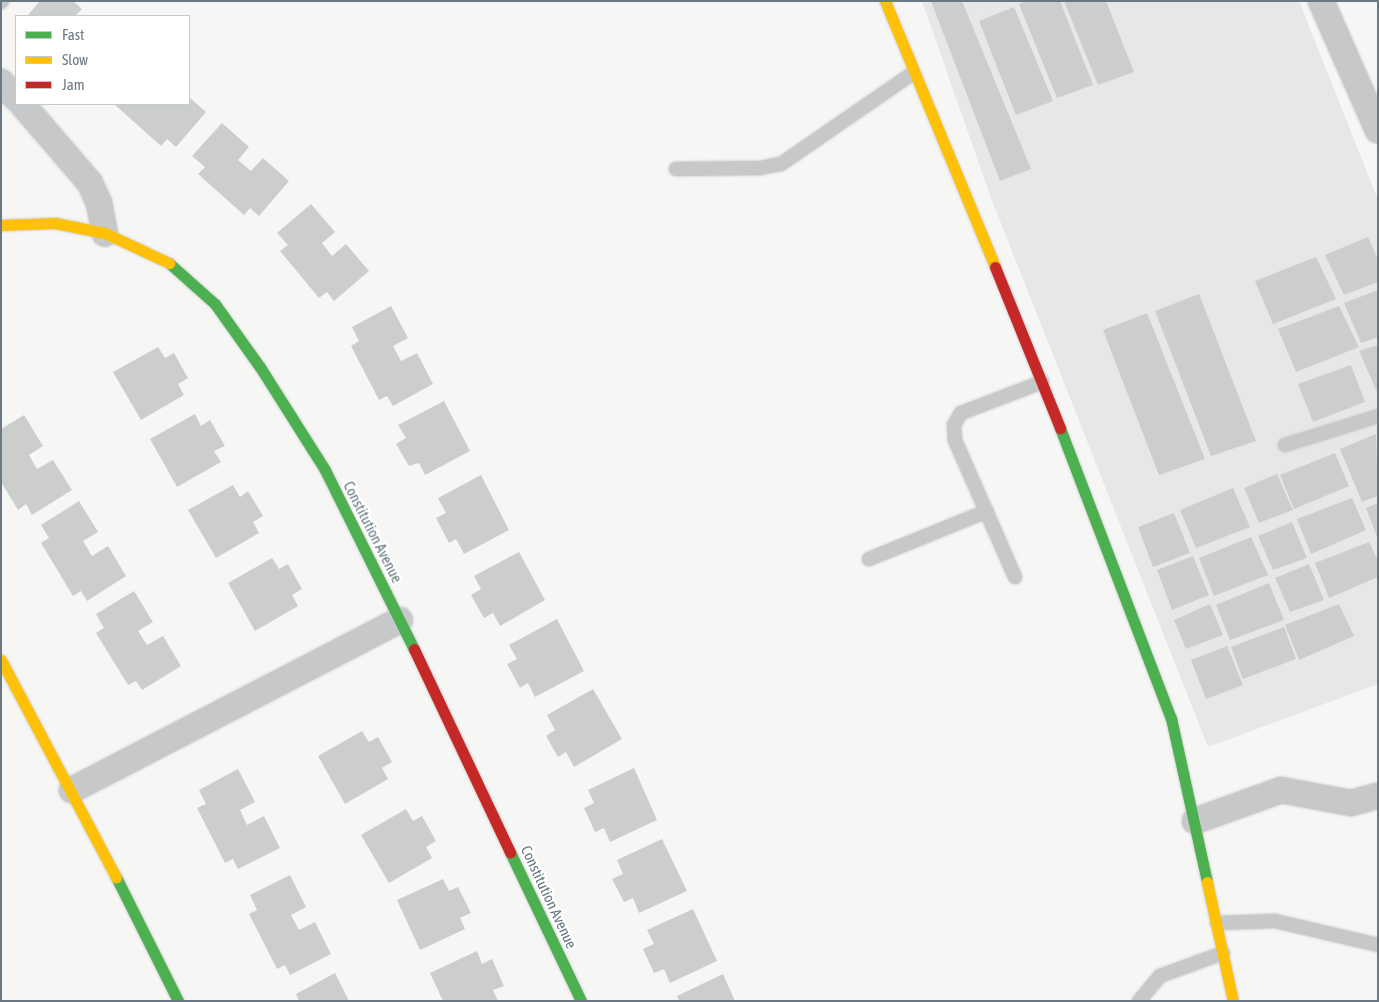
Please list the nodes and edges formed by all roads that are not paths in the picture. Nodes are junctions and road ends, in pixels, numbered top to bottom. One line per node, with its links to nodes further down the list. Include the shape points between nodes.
1 (885, 1): 3 (street)
2 (1321, 1): 7 (street)
3 (913, 73): 8 (lane, via 781,164 760,168); 11 (street)
4 (1, 82): 5 (street)
5 (15, 97)
6 (23, 105): 10 (street, via 90,183 99,203)
7 (1378, 130)
8 (676, 168)
9 (1, 225): 10 (street, Constitution Avenue, via 55,223)
10 (105, 234): 17 (street, Constitution Avenue, via 140,247 170,264 215,304 260,367 325,470)
11 (1042, 382): 14 (lane, via 961,413 954,425 955,440); 22 (street, via 1171,718)
12 (1378, 416): 13 (lane)
13 (1285, 445)
14 (987, 511): 15 (lane); 16 (lane)
15 (869, 559)
16 (1015, 577)
17 (400, 620): 20 (street); 27 (street, Constitution Avenue)
18 (1, 660): 19 (street)
19 (6, 680): 20 (street)
20 (72, 790): 26 (street)
21 (1378, 796): 22 (street, via 1351,803 1280,790)
22 (1195, 821): 23 (street)
23 (1217, 922): 24 (lane, via 1275,921); 25 (street)
24 (1378, 945)
25 (1223, 953): 28 (lane, via 1160,976); 29 (street)
26 (178, 1001)
27 (581, 1001)
28 (1139, 1001)
29 (1233, 1001)

